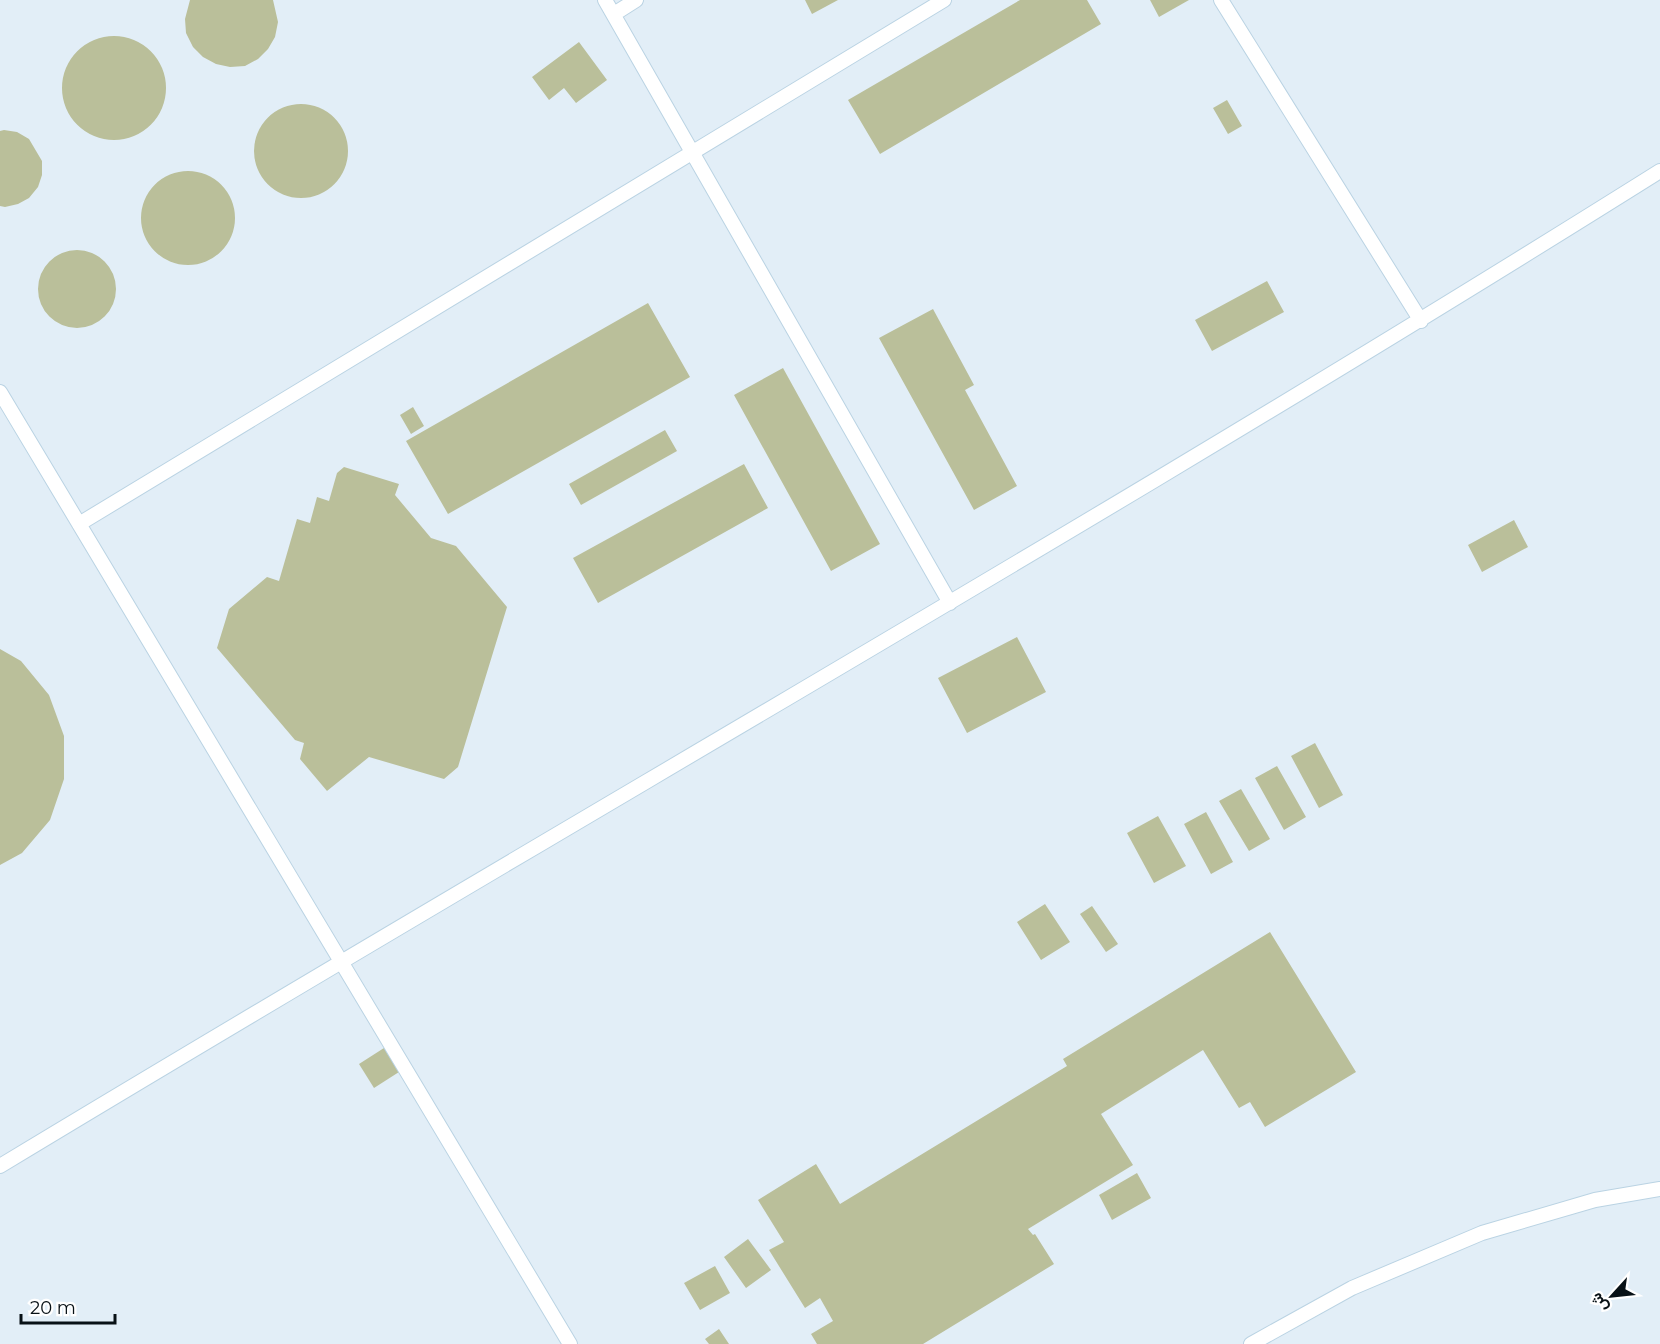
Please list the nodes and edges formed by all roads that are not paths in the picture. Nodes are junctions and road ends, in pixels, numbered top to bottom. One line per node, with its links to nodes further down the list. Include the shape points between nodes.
1 (605, 0): 5 (lane)
2 (636, 0): 5 (lane)
3 (944, 0): 6 (lane)
4 (1221, 0): 8 (lane)
5 (614, 14): 6 (lane)
6 (691, 153): 10 (lane); 11 (lane)
7 (1660, 171): 8 (lane)
8 (1420, 321): 11 (lane)
9 (0, 392): 10 (lane)
10 (79, 524): 12 (lane)
11 (950, 603): 12 (lane)
12 (341, 960): 13 (lane); 15 (lane)
13 (0, 1166)
14 (1660, 1189): 16 (lane, via 1595,1200 1482,1233 1352,1288)
15 (570, 1344)
16 (1251, 1344)

